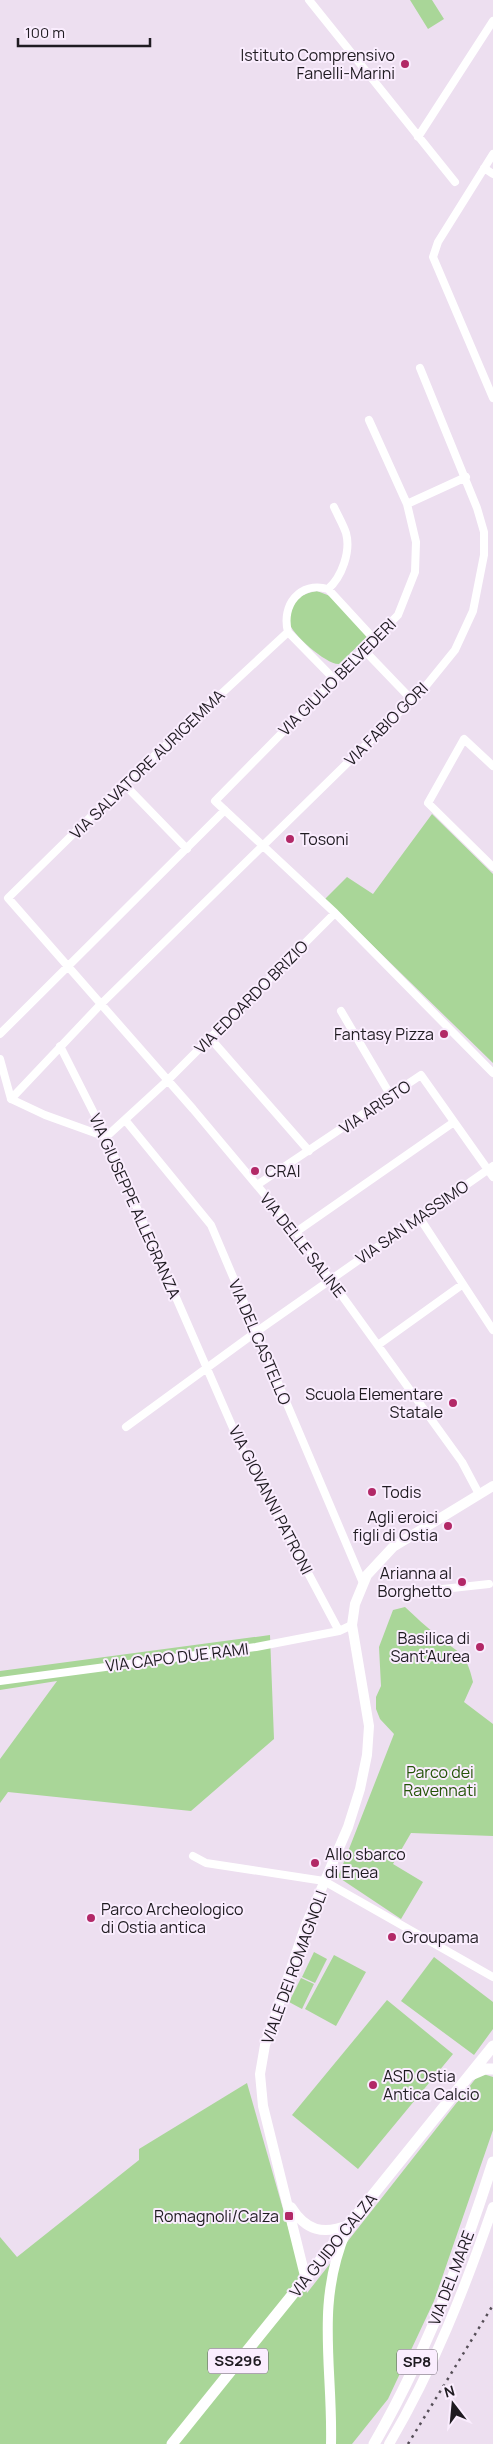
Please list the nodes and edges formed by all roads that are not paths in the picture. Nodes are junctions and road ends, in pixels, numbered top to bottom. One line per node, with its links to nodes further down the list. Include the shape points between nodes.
1 (309, 0): 3 (street)
2 (493, 21): 3 (street)
3 (418, 137): 7 (street)
4 (493, 154): 5 (street)
5 (484, 168): 6 (street); 9 (street, via 433,253)
6 (493, 174)
7 (455, 182)
8 (420, 368): 11 (street, VIA FABIO GORI)
9 (493, 398)
10 (369, 420): 12 (street, VIA GIULIO BELVEDERI)
11 (466, 477): 12 (street); 15 (street, VIA FABIO GORI)
12 (406, 504): 18 (street, VIA GIULIO BELVEDERI, via 416,542 415,572 398,615)
13 (334, 507): 16 (street, via 348,545 342,566)
14 (493, 530): 15 (street)
15 (484, 532): 21 (street, VIA FABIO GORI, via 484,555 472,611 455,650)
16 (328, 589): 17 (street, via 310,587 296,594 286,612); 18 (street)
17 (288, 632): 20 (street); 23 (street, VIA SALVATORE AURIGEMMA)
18 (374, 639): 19 (street, VIA GIULIO BELVEDERI)
19 (364, 650): 20 (street, VIA GIULIO BELVEDERI); 21 (street)
20 (334, 679): 24 (street, VIA GIULIO BELVEDERI, via 215,800)
21 (412, 700): 25 (street, VIA FABIO GORI)
22 (493, 766): 27 (street, via 464,739 428,803)
23 (124, 784): 26 (street); 28 (street, VIA SALVATORE AURIGEMMA)
24 (225, 810): 25 (street); 26 (street)
25 (263, 845): 29 (street); 31 (street, VIA FABIO GORI)
26 (187, 849): 30 (street)
27 (493, 867)
28 (8, 898): 30 (street, VIA DELLE SALINE)
29 (335, 913): 34 (street, VIA EDOARDO BRIZIO); 37 (street)
30 (67, 966): 31 (street, VIA DELLE SALINE); 33 (street)
31 (100, 1005): 35 (street, VIA FABIO GORI); 38 (street, VIA DELLE SALINE)
32 (340, 1011): 39 (street)
33 (0, 1034)
34 (210, 1038): 38 (street, VIA EDOARDO BRIZIO); 44 (street)
35 (60, 1046): 40 (street, VIA FABIO GORI); 43 (street, VIA GIUSEPPE ALLEGRANZA)
36 (0, 1059): 40 (street)
37 (493, 1073)
38 (167, 1082): 41 (street, VIA EDOARDO BRIZIO); 47 (street, VIA DELLE SALINE)
39 (391, 1096): 42 (street, VIA ARISTO, via 421,1075); 44 (street, VIA ARISTO)
40 (11, 1099): 43 (street)
41 (126, 1121): 43 (street, VIA EDOARDO BRIZIO); 53 (street, VIA DEL CASTELLO, via 211,1225)
42 (454, 1122): 45 (street, VIA ARISTO); 49 (street)
43 (106, 1137): 55 (street, VIA GIUSEPPE ALLEGRANZA)
44 (309, 1151): 47 (street, VIA ARISTO)
45 (490, 1168): 46 (street, VIA ARISTO); 48 (street, VIA SAN MASSIMO)
46 (493, 1177)
47 (257, 1185): 49 (street, VIA DELLE SALINE)
48 (419, 1217): 50 (street, VIA SAN MASSIMO); 51 (street)
49 (296, 1232): 50 (street, VIA DELLE SALINE)
50 (331, 1279): 53 (street, VIA SAN MASSIMO); 54 (street, VIA DELLE SALINE)
51 (463, 1284): 52 (street); 54 (street)
52 (492, 1326)
53 (256, 1332): 55 (street, VIA SAN MASSIMO); 59 (street, VIA DEL CASTELLO)
54 (378, 1345): 58 (street, VIA DELLE SALINE, via 462,1462)
55 (208, 1366): 56 (street, VIA SAN MASSIMO); 63 (street, VIA GIOVANNI PATRONI, via 243,1451)
56 (126, 1427)
57 (493, 1486): 58 (main road, VIALE DEI ROMAGNOLI)
58 (479, 1494): 59 (main road, VIALE DEI ROMAGNOLI, via 396,1545 378,1561)
59 (363, 1582): 62 (main road, VIALE DEI ROMAGNOLI)
60 (490, 1584): 61 (street)
61 (406, 1593)
62 (352, 1625): 63 (street, VIA CAPO DUE RAMI); 66 (main road, VIALE DEI ROMAGNOLI, via 367,1709 368,1748 351,1819)
63 (339, 1631): 64 (street, VIA CAPO DUE RAMI, via 256,1647)
64 (0, 1681)
65 (193, 1856): 66 (street, via 206,1863)
66 (324, 1882): 67 (street); 72 (main road, VIALE DEI ROMAGNOLI, via 305,1927 265,2045 261,2067 263,2106)
67 (493, 1977)
68 (493, 2046): 70 (main road, VIA GUIDO CALZA / SS296)
69 (493, 2069): 70 (main road)
70 (470, 2076): 74 (main road, VIA GUIDO CALZA / SS296)
71 (493, 2162): 78 (main road, VIA DEL MARE / SP8, via 454,2278 424,2347)
72 (288, 2202): 74 (main road, via 312,2229 328,2231); 75 (main road, VIALE DEI ROMAGNOLI)
73 (493, 2207): 79 (main road, via 471,2270 444,2332)
74 (349, 2225): 75 (main road, VIA GUIDO CALZA / SS296); 77 (main road, via 335,2259 327,2299)
75 (306, 2280): 76 (main road, VIA GUIDO CALZA / SS296)
76 (172, 2444)
77 (332, 2444)
78 (374, 2444)
79 (389, 2444)

